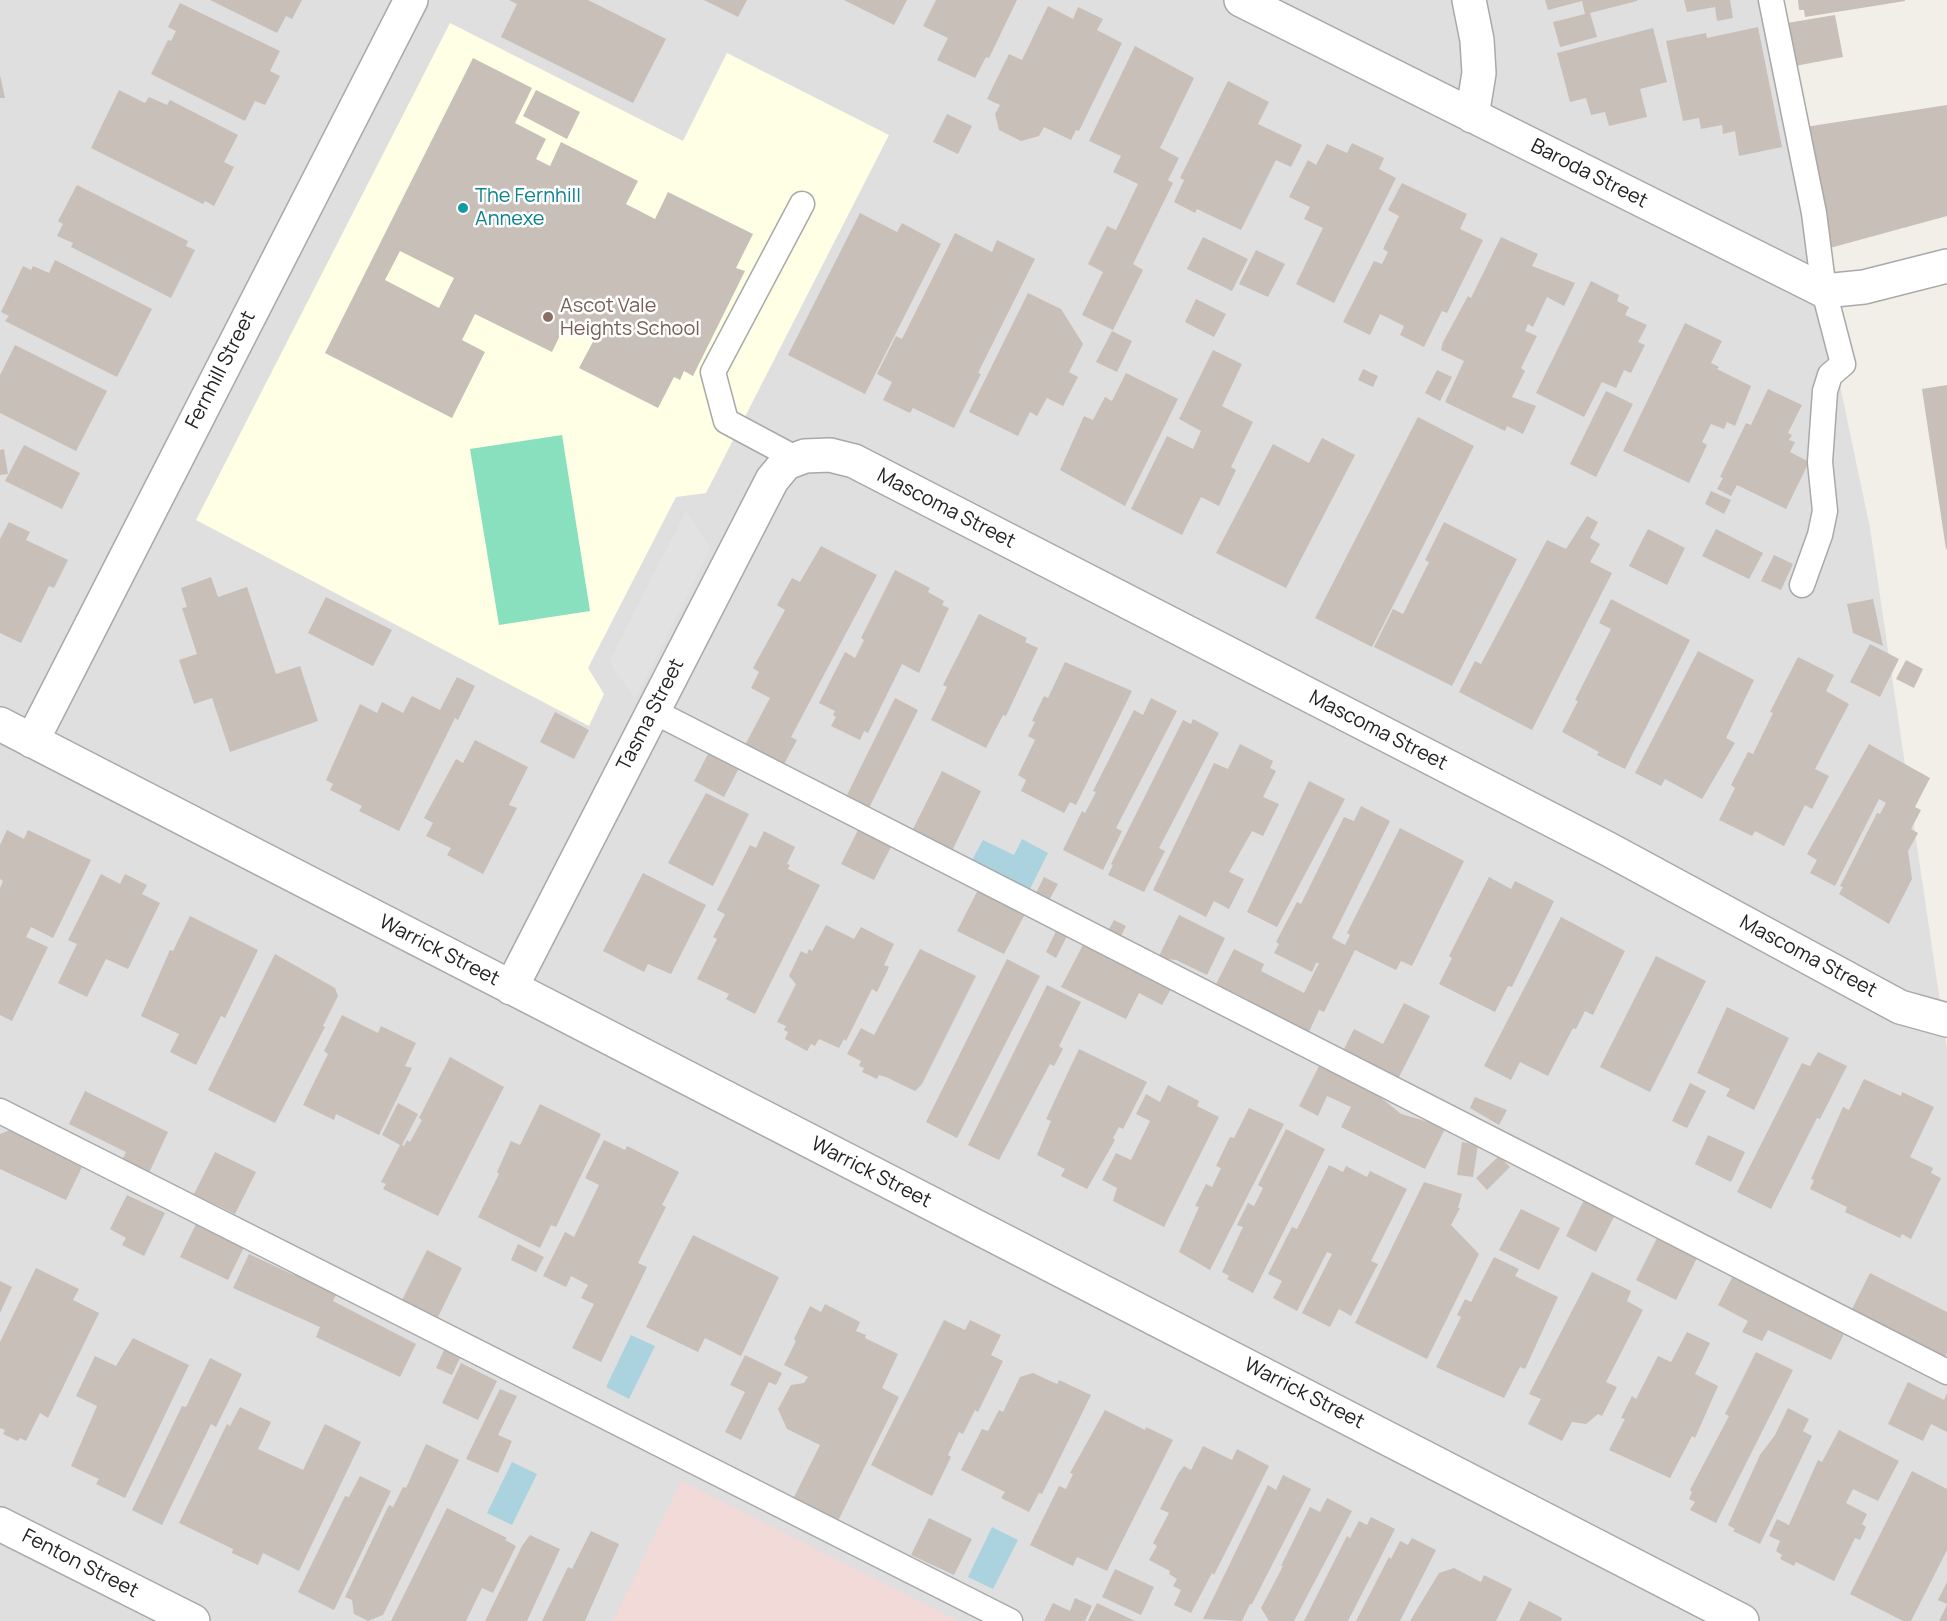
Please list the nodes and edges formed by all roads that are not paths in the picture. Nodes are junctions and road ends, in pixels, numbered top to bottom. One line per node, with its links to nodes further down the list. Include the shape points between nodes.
1 (411, 0): 13 (street, Fernhill Street)
2 (1241, 0): 5 (street, Baroda Street)
3 (1468, 0): 5 (street, via 1478,40 1479,73)
4 (1771, 0): 8 (lane, via 1814,213)
5 (1472, 116): 8 (street, Baroda Street)
6 (802, 204): 9 (lane, via 713,372 726,421)
7 (1947, 266): 8 (street, via 1864,287)
8 (1824, 291): 10 (lane, via 1843,364 1830,375 1825,391 1820,462 1825,511)
9 (801, 458): 11 (street, Tasma Street, via 786,463 772,480); 15 (street, Mascoma Street, via 830,455 854,462 1610,850 1900,1006)
10 (1803, 585)
11 (654, 711): 14 (street, Tasma Street); 17 (lane)
12 (0, 724): 13 (street, Warrick Street)
13 (33, 741): 14 (street, Warrick Street)
14 (511, 988): 21 (street, Warrick Street)
15 (1947, 1020)
16 (0, 1111): 20 (lane)
17 (1947, 1372)
18 (0, 1524): 19 (street, Fenton Street)
19 (193, 1621)
20 (1010, 1621)
21 (1742, 1621)

